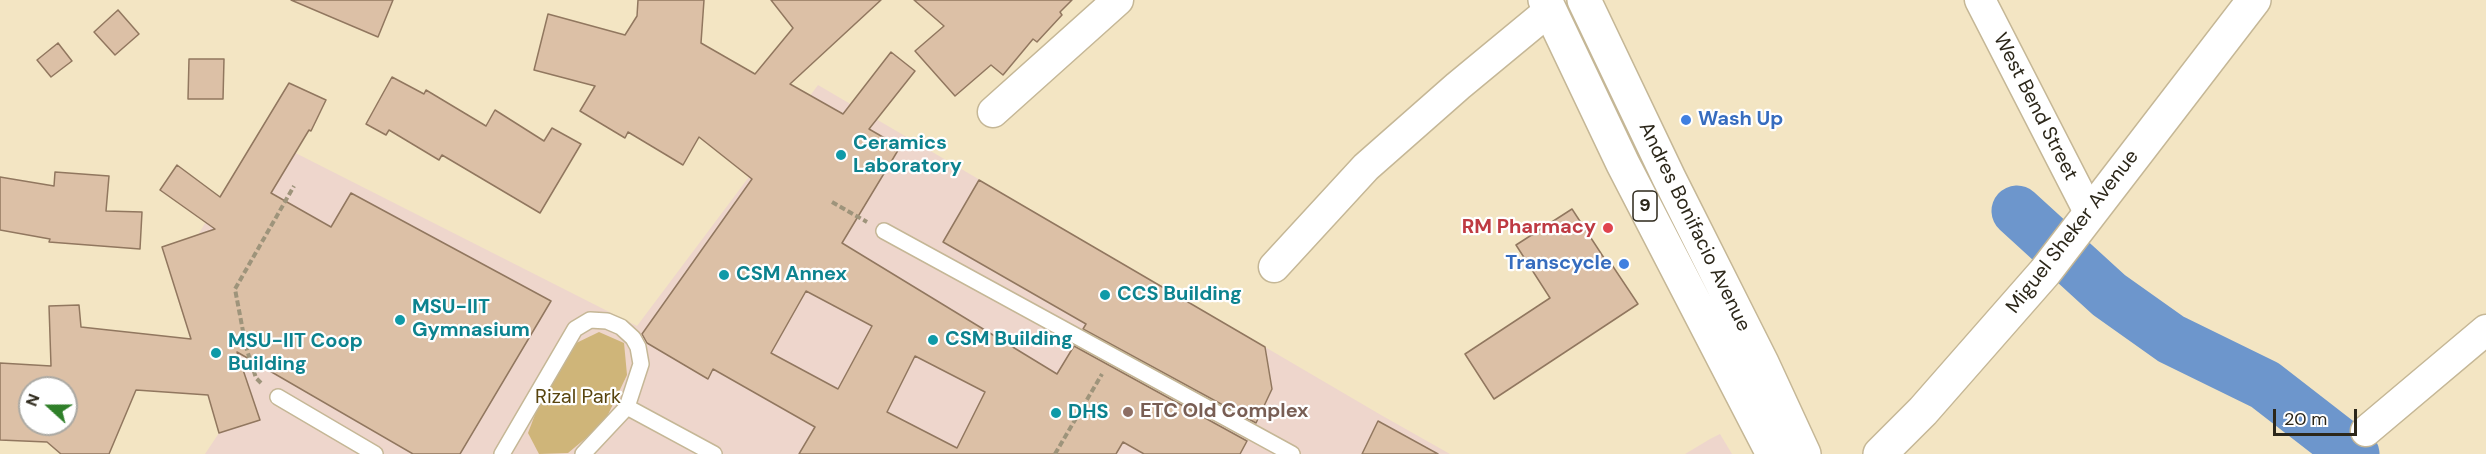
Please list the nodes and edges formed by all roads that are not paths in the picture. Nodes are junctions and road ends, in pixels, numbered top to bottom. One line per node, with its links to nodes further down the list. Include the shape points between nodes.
1 (1118, 0): 6 (street)
2 (1584, 0): 20 (main road, Andres Bonifacio Avenue / 9)
3 (1980, 0): 7 (street, West Bend Street)
4 (2254, 0): 7 (main road, Miguel Sheker Avenue)
5 (1548, 5): 9 (street, via 1366,167); 19 (main road, Andres Bonifacio Avenue / 9, via 1623,164)
6 (993, 112)
7 (2090, 213): 21 (main road, Miguel Sheker Avenue, via 2045,272)
8 (884, 231): 18 (lane)
9 (1274, 267)
10 (2486, 330): 13 (street)
11 (278, 397): 14 (lane)
12 (627, 407): 15 (lane, via 641,364 638,347 621,327 590,320 575,329); 16 (lane); 17 (lane)
13 (2366, 431)
14 (375, 454)
15 (502, 454)
16 (583, 454)
17 (714, 454)
18 (1292, 454)
19 (1773, 454)
20 (1804, 454)
21 (1880, 454)

